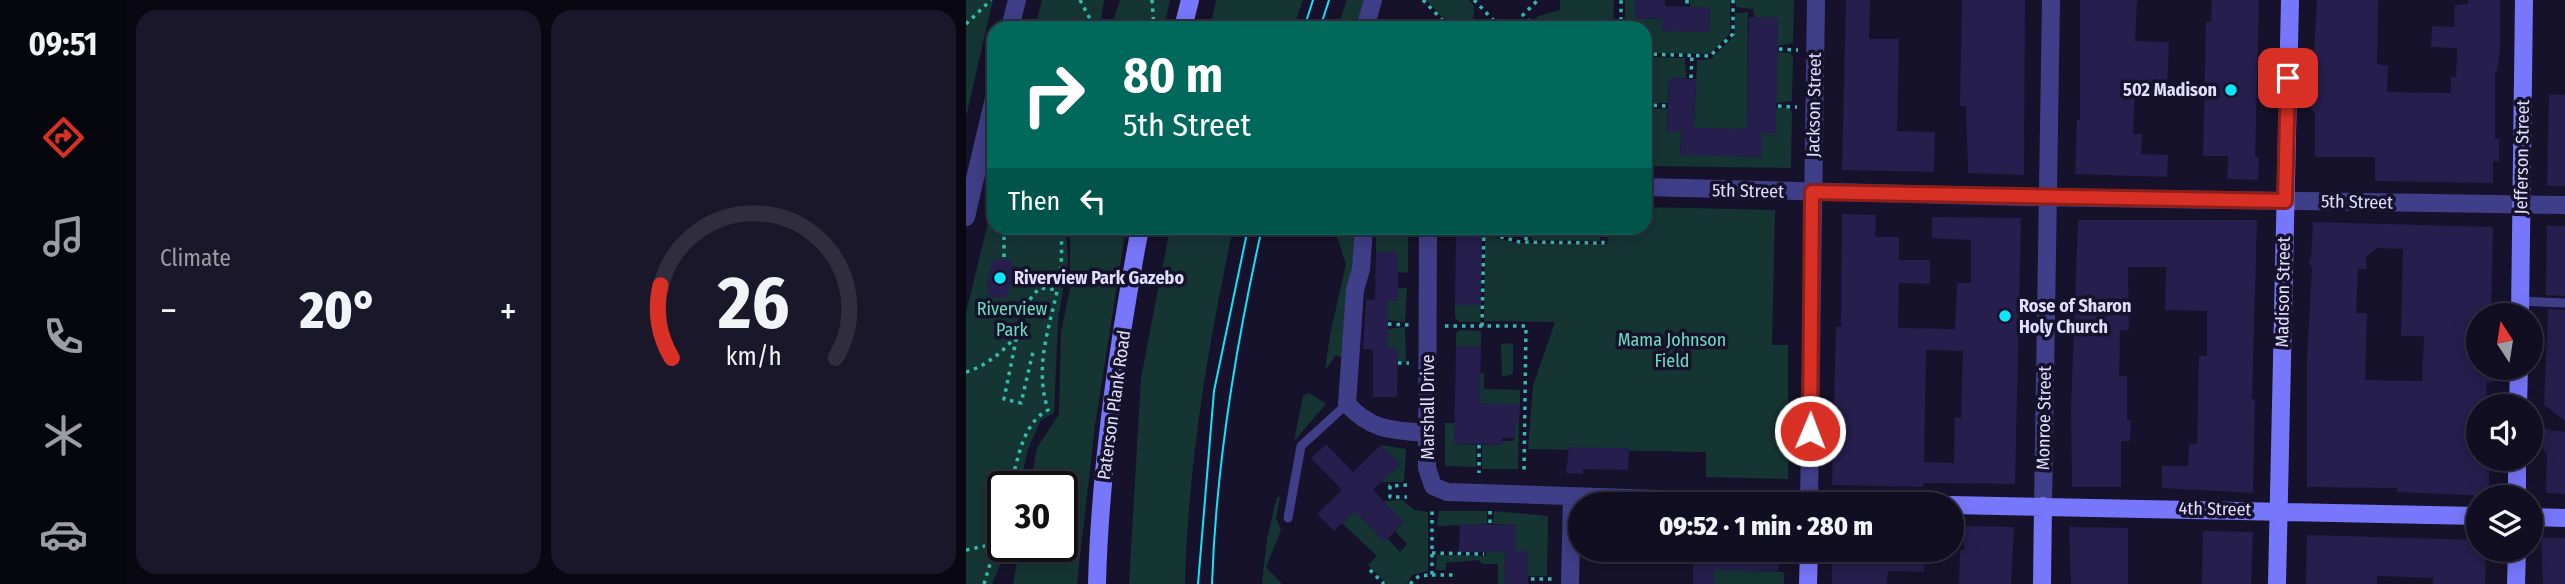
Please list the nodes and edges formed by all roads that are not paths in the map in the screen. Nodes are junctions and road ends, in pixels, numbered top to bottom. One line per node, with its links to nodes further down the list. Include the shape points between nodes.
1 (1017, 0): 8 (street)
2 (1190, 0): 9 (street)
3 (1373, 0): 10 (street)
4 (1816, 0): 13 (street, Jackson Street)
5 (2051, 0): 14 (street, Monroe Street)
6 (2290, 0): 15 (street, Madison Street)
7 (2524, 0): 16 (street, Jefferson Street)
8 (1012, 21)
9 (1185, 21)
10 (1367, 21)
11 (987, 127): 18 (street)
12 (1652, 187): 13 (street, 5th Street)
13 (1812, 192): 14 (street, 5th Street); 27 (street, Jackson Street)
14 (2047, 197): 15 (street, 5th Street); 30 (street, Monroe Street)
15 (2285, 201): 16 (street, 5th Street); 31 (street, Madison Street)
16 (2521, 204): 17 (street, 5th Street); 22 (street, Jefferson Street)
17 (2565, 205)
18 (966, 217)
19 (1139, 235): 40 (street, Paterson Plank Road, via 1098,527)
20 (1363, 235): 25 (street)
21 (1428, 235): 26 (street, Marshall Drive)
22 (2520, 303)
23 (2565, 303): 24 (lane)
24 (2543, 305)
25 (1347, 404): 26 (street, via 1378,428); 34 (lane, via 1301,446)
26 (1427, 433): 28 (street, Marshall Drive, via 1428,476 1437,489)
27 (1809, 492)
28 (1568, 498)
29 (1964, 505): 30 (street, 4th Street)
30 (2043, 506): 31 (street, 4th Street); 42 (street, Monroe Street)
31 (2279, 510): 32 (street, 4th Street); 43 (street, Madison Street)
32 (2466, 516)
33 (2543, 517): 35 (street)
34 (1287, 518)
35 (2565, 518)
36 (1568, 529): 39 (street)
37 (1809, 562): 41 (street)
38 (2516, 562): 44 (street)
39 (1561, 582)
40 (1097, 584)
41 (1808, 584)
42 (2042, 584)
43 (2277, 584)
44 (2515, 584)

